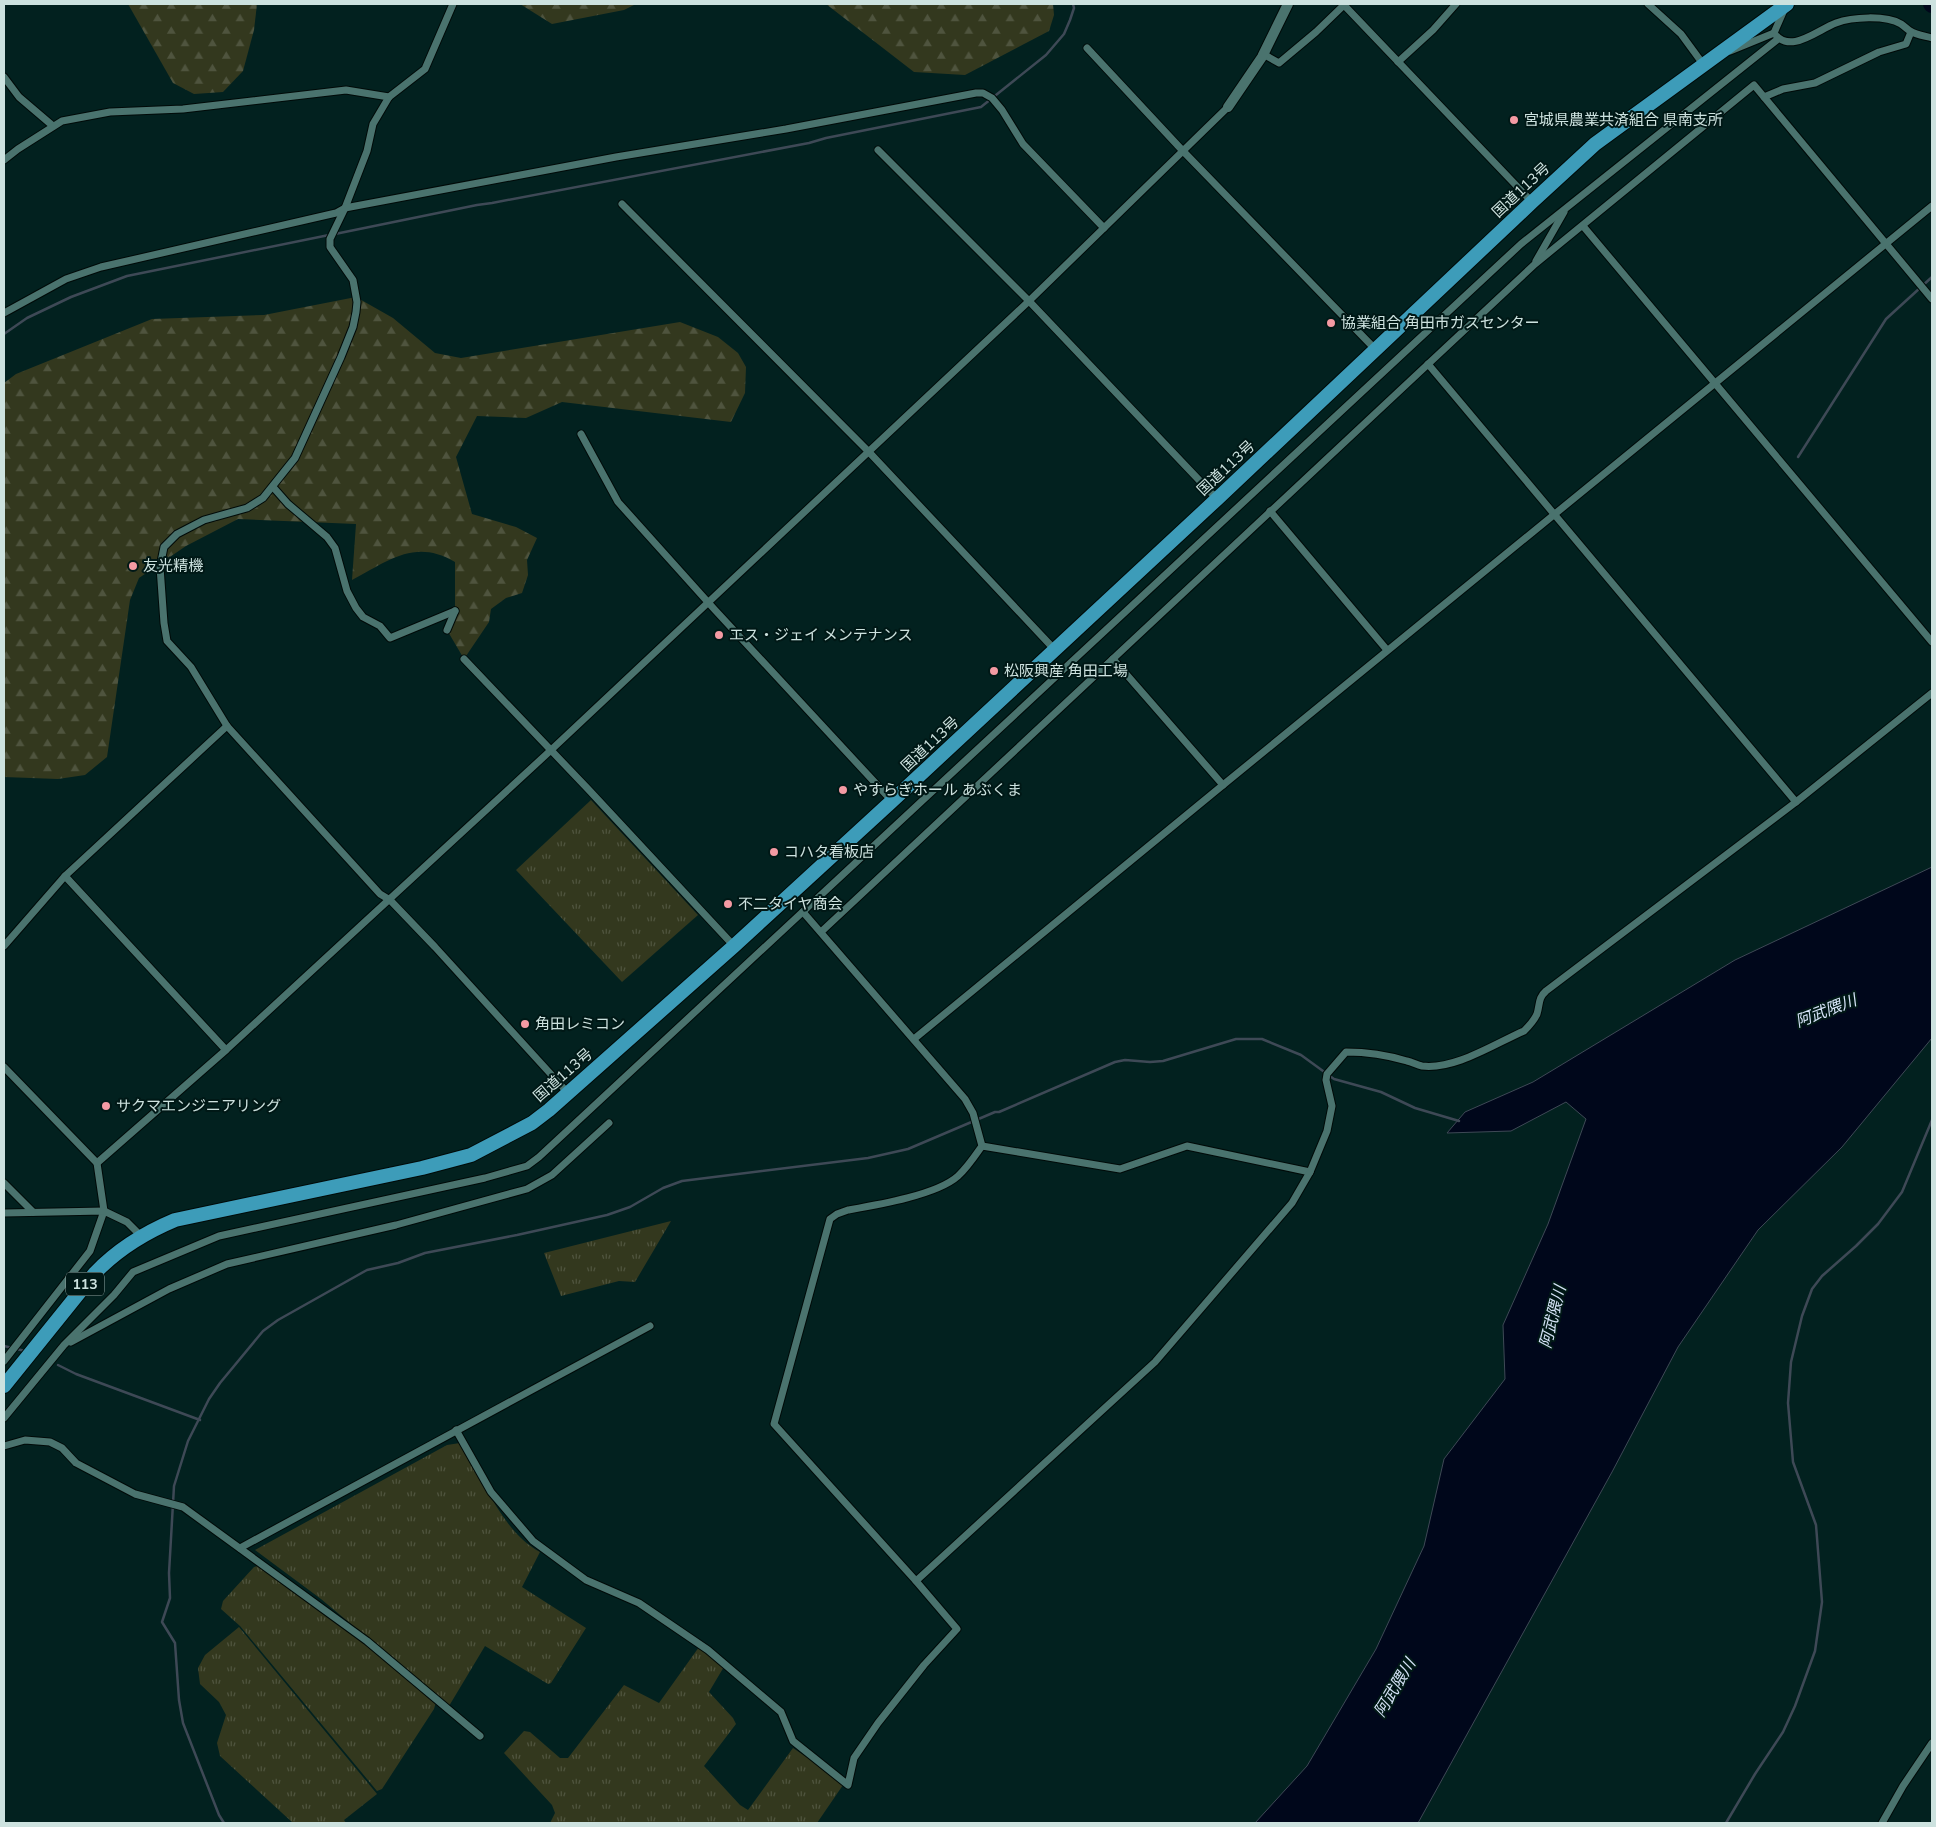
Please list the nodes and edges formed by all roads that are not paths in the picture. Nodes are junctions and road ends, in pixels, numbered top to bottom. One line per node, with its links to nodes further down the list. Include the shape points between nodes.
1 (453, 4): 16 (street, via 425,69)
2 (1288, 4): 11 (street)
3 (1344, 4): 11 (street, via 1279,62); 13 (street)
4 (1456, 4): 13 (street)
5 (1648, 4): 14 (street, via 1681,34)
6 (1787, 4): 8 (street); 12 (highway, 国道113号 / 113)
7 (1911, 32): 8 (street, via 1901,24 1870,18 1836,23 1794,42 1784,42); 9 (street); 17 (street, via 1906,44 1879,52 1815,83 1783,89)
8 (1776, 36): 12 (street); 27 (street)
9 (1932, 38)
10 (1087, 48): 21 (street)
11 (1263, 54): 18 (street)
12 (1717, 56): 14 (highway, 国道113号 / 113)
13 (1398, 62): 23 (street)
14 (1703, 64): 23 (highway, 国道113号 / 113, via 1595,144)
15 (4, 77): 19 (street, via 19,97)
16 (388, 97): 19 (street, via 346,90 183,110 110,112 62,120); 26 (street, via 372,124 367,151)
17 (1764, 97): 28 (street, via 1754,85); 30 (street)
18 (1228, 107): 21 (street)
19 (53, 126): 22 (street)
20 (878, 150): 33 (street)
21 (1182, 150): 29 (street); 35 (street)
22 (4, 160)
23 (1532, 202): 35 (highway, 国道113号 / 113)
24 (622, 204): 39 (street)
25 (1932, 206): 30 (street)
26 (345, 208): 29 (street, via 983,92 1002,110 1023,144); 34 (street, via 336,213 101,266 66,279); 40 (street, via 330,240 330,247 353,280 357,302 353,326 294,458)
27 (1565, 209): 31 (street); 59 (street, via 1445,313)
28 (1583, 226): 31 (street); 37 (street)
29 (1104, 228): 33 (street)
30 (1886, 244): 32 (street); 37 (street)
31 (1535, 264): 36 (street)
32 (1932, 299)
33 (1029, 301): 39 (street); 41 (street)
34 (4, 313)
35 (1376, 350): 41 (highway, 国道113号 / 113)
36 (1428, 364): 42 (street); 43 (street)
37 (1714, 383): 43 (street); 46 (street)
38 (581, 434): 44 (street, via 618,502)
39 (868, 451): 44 (street); 47 (street)
40 (272, 487): 45 (street, via 335,548 347,591 363,617 380,626 390,638 455,611); 52 (street, via 263,498 247,508 204,520 177,534 164,546 160,567 167,641 191,667)
41 (1217, 499): 47 (highway, 国道113号 / 113)
42 (1270, 511): 48 (street); 50 (street)
43 (1554, 514): 48 (street); 56 (street)
44 (708, 603): 53 (street); 55 (street)
45 (447, 630)
46 (1932, 642)
47 (1055, 650): 55 (highway, 国道113号 / 113)
48 (1387, 650): 54 (street)
49 (464, 659): 53 (street)
50 (1113, 659): 54 (street); 60 (street)
51 (1932, 693): 56 (street)
52 (227, 726): 57 (street); 58 (street, via 380,894)
53 (550, 751): 58 (street); 62 (street)
54 (1222, 785): 63 (street)
55 (892, 801): 62 (highway, 国道113号 / 113)
56 (1796, 802): 70 (street, via 1546,990 1540,996 1537,1013 1524,1031 1457,1062 1437,1066 1420,1066 1368,1052 1346,1052 1327,1074 1332,1106 1327,1131)
57 (65, 876): 61 (street); 64 (street)
58 (390, 900): 64 (street); 66 (street)
59 (803, 912): 60 (street); 77 (street, via 526,1166 486,1178 219,1236 133,1272)
60 (821, 932): 63 (street)
61 (4, 946)
62 (734, 946): 66 (highway, 国道113号 / 113)
63 (914, 1040): 68 (street, via 965,1099 973,1113)
64 (226, 1050): 69 (street)
65 (4, 1067): 69 (street)
66 (568, 1093): 75 (highway, 国道113号 / 113, via 532,1123 471,1155 182,1218)
67 (609, 1122): 77 (street, via 552,1175 527,1189 396,1225 227,1264 169,1289)
68 (982, 1146): 70 (street, via 1120,1169 1187,1146); 84 (street, via 958,1176 946,1184 848,1210 830,1219 774,1424)
69 (97, 1163): 72 (street)
70 (1310, 1172): 84 (street, via 1292,1203 1155,1362)
71 (4, 1183): 73 (street)
72 (104, 1211): 73 (street); 75 (street, via 128,1222); 78 (street, via 90,1250)
73 (33, 1212): 74 (street)
74 (4, 1213)
75 (140, 1236): 79 (highway, 国道113号 / 113, via 95,1273)
76 (650, 1326): 81 (street)
77 (64, 1345): 80 (street)
78 (4, 1361)
79 (4, 1386)
80 (4, 1418)
81 (456, 1430): 83 (street); 84 (street, via 490,1492 533,1541 586,1580 639,1603 708,1650 781,1712 793,1742 848,1785 854,1758 878,1723 957,1630)
82 (4, 1446): 83 (street, via 25,1440 50,1442 62,1448 76,1463 135,1494 183,1507)
83 (240, 1548): 85 (street, via 367,1641)
84 (916, 1581)
85 (480, 1736)
86 (1932, 1743): 87 (street)
87 (1882, 1823)

